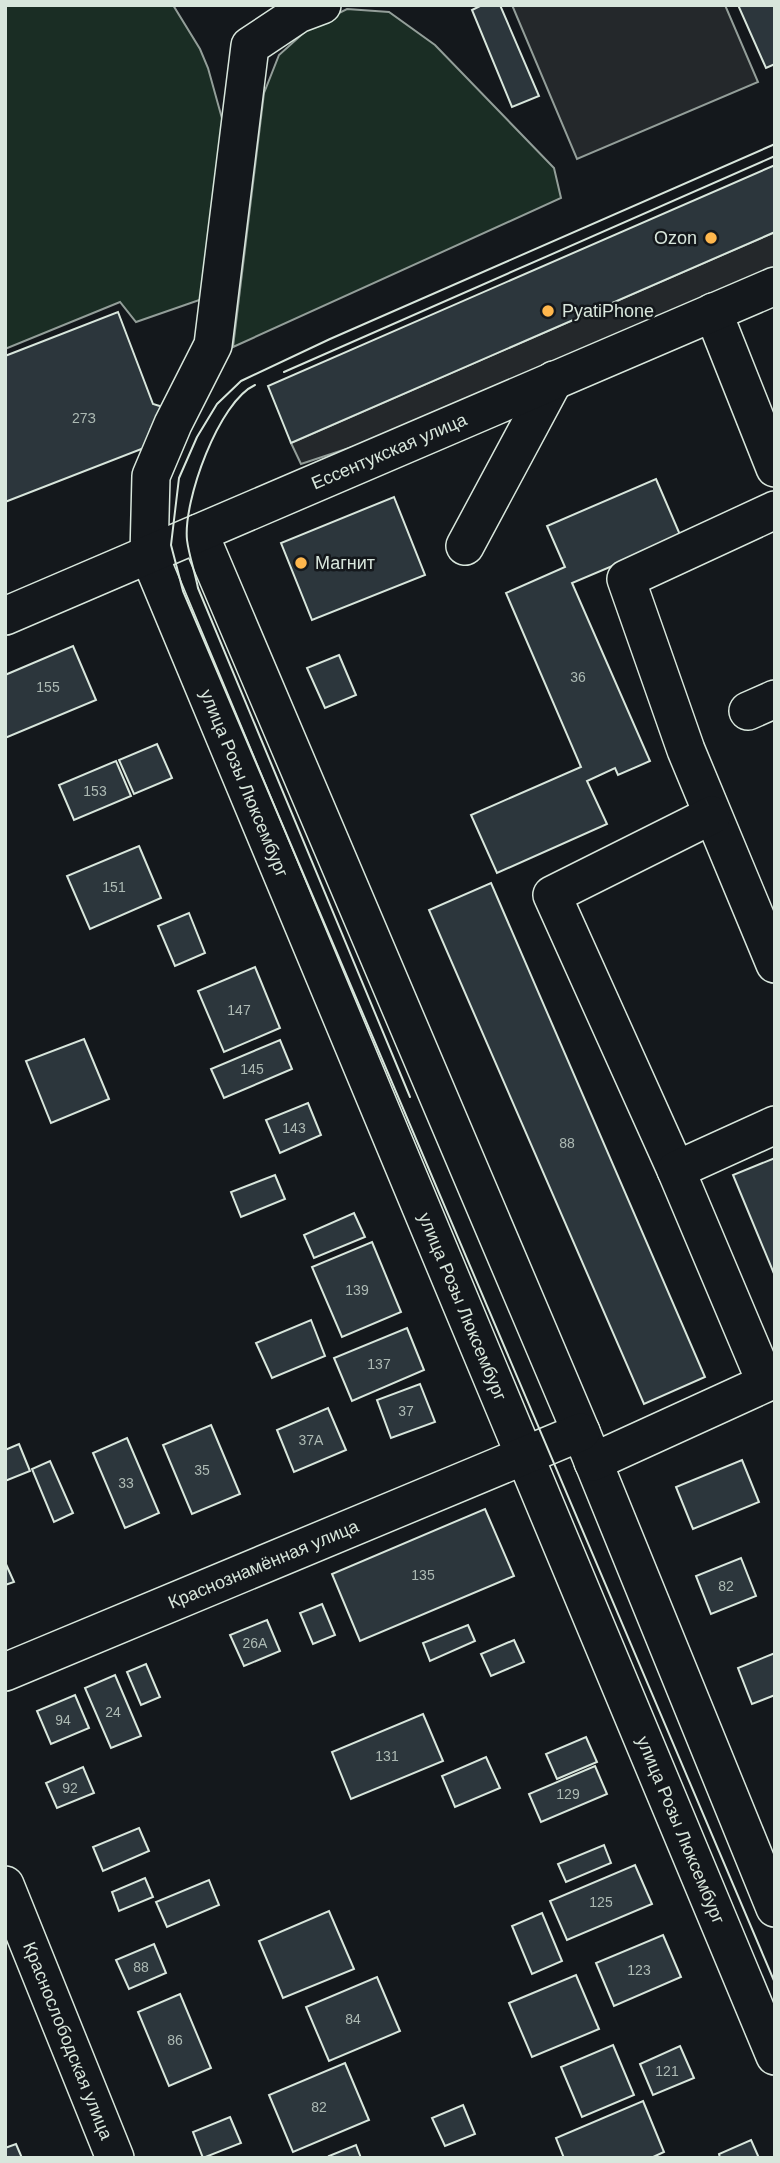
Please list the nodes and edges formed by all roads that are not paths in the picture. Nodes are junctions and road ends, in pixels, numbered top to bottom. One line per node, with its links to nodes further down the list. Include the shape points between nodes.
1 (322, 5): 9 (street, via 298,13 250,46 213,345 151,476)
2 (775, 286): 3 (street, Ессентукская улица)
3 (713, 312): 4 (street, Ессентукская улица); 5 (street)
4 (554, 380): 7 (street, Ессентукская улица); 8 (street)
5 (775, 468)
6 (775, 509): 11 (street, via 626,579)
7 (199, 533): 9 (street, Ессентукская улица); 16 (street)
8 (465, 546)
9 (149, 555): 10 (street, Ессентукская улица); 17 (street, улица Розы Люксембург)
10 (5, 616)
11 (712, 815): 12 (street); 14 (street, via 552,895)
12 (775, 964)
13 (775, 1125): 14 (street)
14 (676, 1170): 15 (street)
15 (770, 1393): 16 (street, Краснознамённая улица)
16 (587, 1447): 17 (street, Краснознамённая улица); 20 (street)
17 (523, 1456): 18 (street, Краснознамённая улица); 21 (street, улица Розы Люксембург)
18 (5, 1672)
19 (5, 1885): 22 (street, Краснослободская улица)
20 (775, 1909)
21 (775, 2056)
22 (115, 2158)

